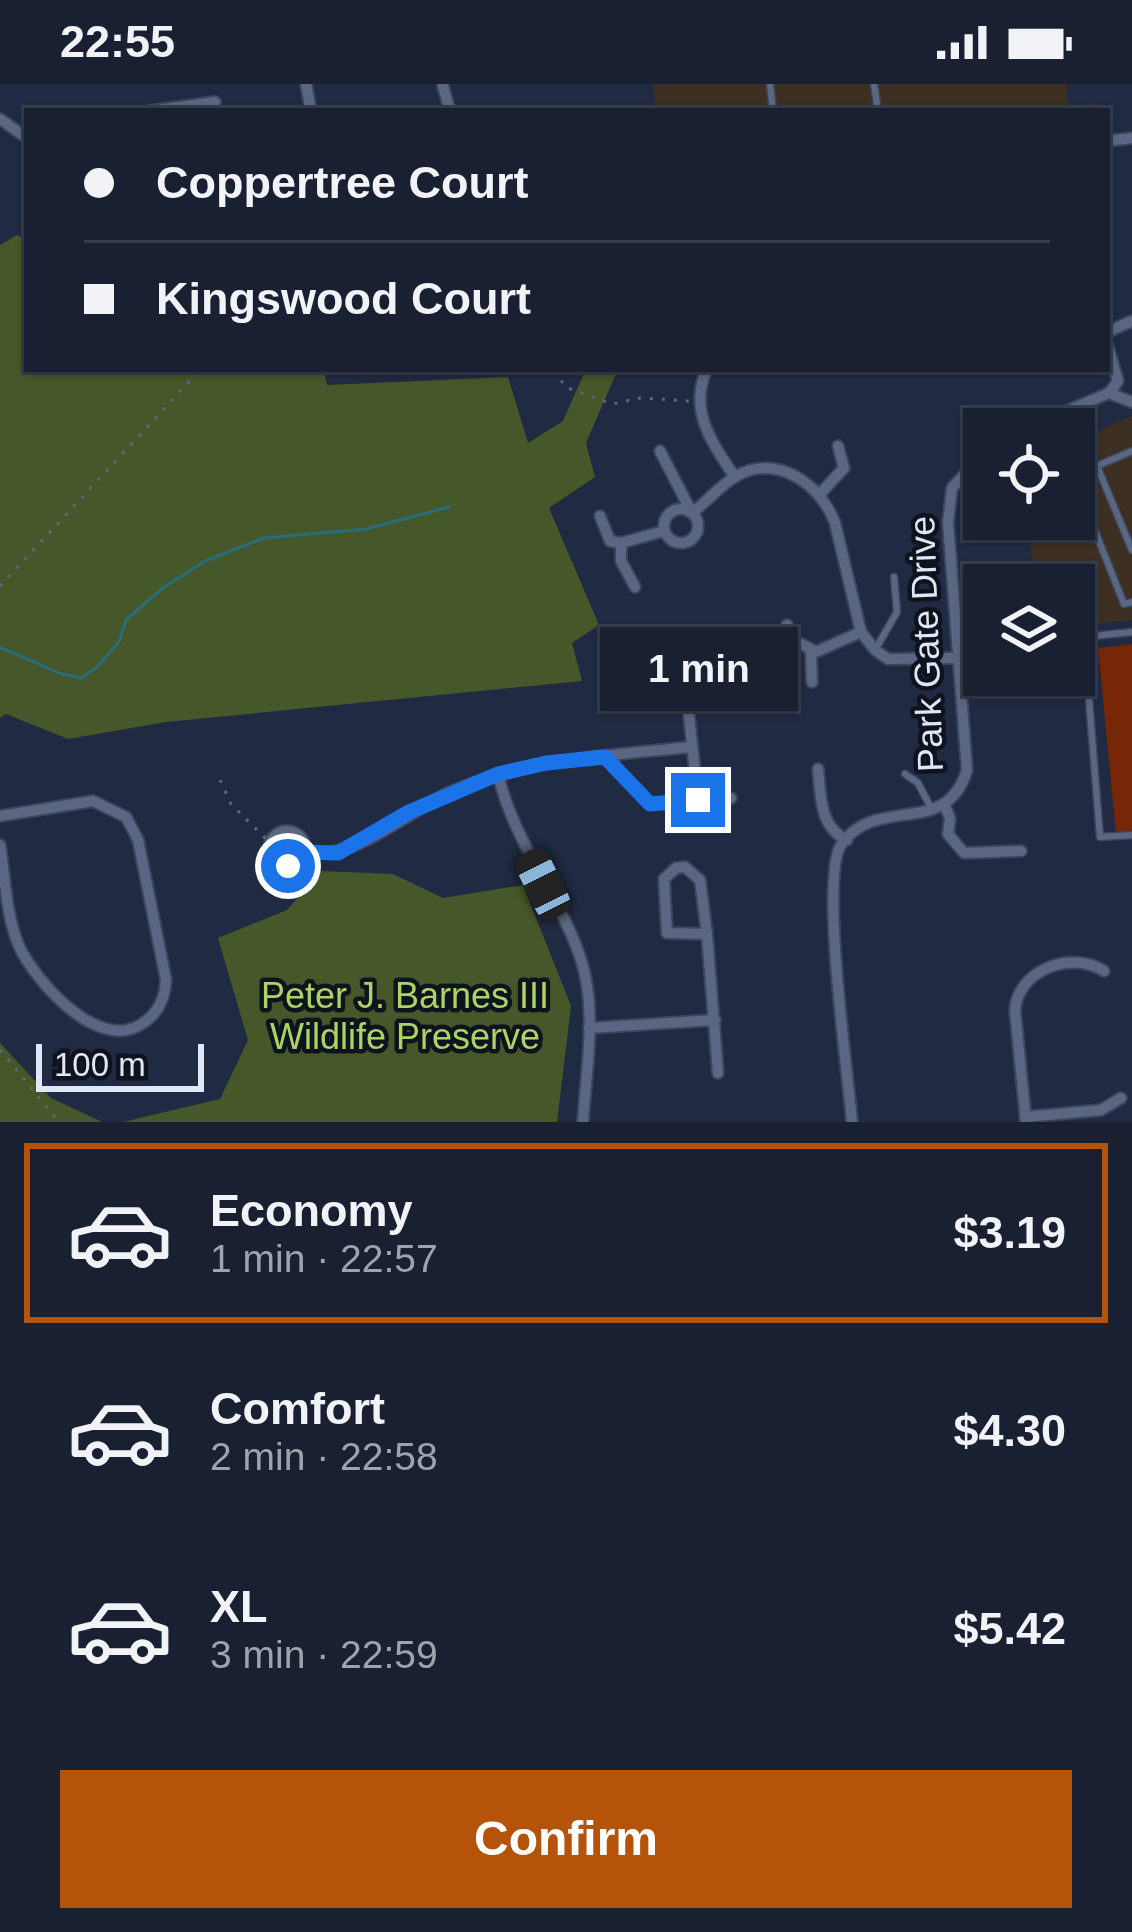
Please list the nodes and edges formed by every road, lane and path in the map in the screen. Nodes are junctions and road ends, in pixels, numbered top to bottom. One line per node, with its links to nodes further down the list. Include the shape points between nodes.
1 (215, 102): 2 (street)
2 (172, 108)
3 (0, 118): 4 (street)
4 (23, 132)
5 (1110, 355): 9 (street)
6 (197, 372): 29 (path)
7 (562, 372): 12 (path, via 569,389 612,404)
8 (706, 372): 12 (street)
9 (1116, 376): 10 (street); 11 (street)
10 (1132, 376)
11 (1109, 393): 13 (street); 14 (street)
12 (699, 402): 20 (street, via 712,443)
13 (1132, 402)
14 (1074, 408)
15 (838, 446): 21 (street, via 844,468)
16 (1132, 451): 18 (lane)
17 (660, 452): 22 (street)
18 (1097, 466): 27 (lane)
19 (963, 476): 37 (street, Park Gate Drive, via 952,488 948,522)
20 (735, 477): 21 (street, via 785,472); 22 (street)
21 (820, 494): 33 (street)
22 (692, 513): 25 (street, via 671,511); 25 (street, via 698,529 688,542)
23 (600, 516): 26 (street, via 610,541)
24 (1095, 530): 31 (lane, via 1124,604)
25 (664, 531): 26 (street)
26 (621, 543): 30 (street)
27 (1132, 550)
28 (894, 577): 35 (lane, via 897,612)
29 (0, 586)
30 (635, 586)
31 (1132, 602)
32 (787, 625): 36 (street, via 795,641)
33 (861, 632): 35 (street); 36 (street)
34 (1132, 632): 50 (lane, via 1084,637 1100,837)
35 (875, 650): 37 (street, via 905,661)
36 (815, 651): 38 (street)
37 (958, 658): 48 (street, Park Gate Drive, via 968,770 960,792)
38 (812, 682)
39 (688, 706): 40 (street)
40 (691, 747): 41 (street); 47 (street)
41 (605, 757): 43 (street); 47 (street, via 650,804)
42 (818, 769): 51 (street, via 823,814)
43 (498, 774): 55 (street, via 338,853); 59 (street, via 505,807 581,960)
44 (904, 774): 48 (lane)
45 (220, 780): 52 (path, via 231,804)
46 (731, 798): 47 (street)
47 (698, 800)
48 (938, 809): 51 (street, Park Gate Drive, via 874,820); 54 (street, via 964,853)
49 (0, 816): 53 (street, via 93,801 126,817 138,839 166,980 152,1018 116,1031 71,1011 20,947)
50 (1132, 835)
51 (847, 840): 66 (street, via 835,863 835,921)
52 (270, 843): 55 (street, via 288,831); 55 (street, via 282,866)
53 (0, 844)
54 (1021, 851)
55 (304, 852)
56 (707, 934): 56 (street, via 700,880 676,868 664,879 667,933); 58 (street)
57 (1104, 971): 63 (street, via 1050,967 1023,983 1015,1010)
58 (715, 1020): 59 (street); 61 (street)
59 (589, 1028): 65 (street)
60 (0, 1050): 64 (path)
61 (718, 1073)
62 (1121, 1099): 63 (street, via 1101,1110)
63 (1025, 1120)
64 (59, 1122)
65 (583, 1122)
66 (852, 1122)

